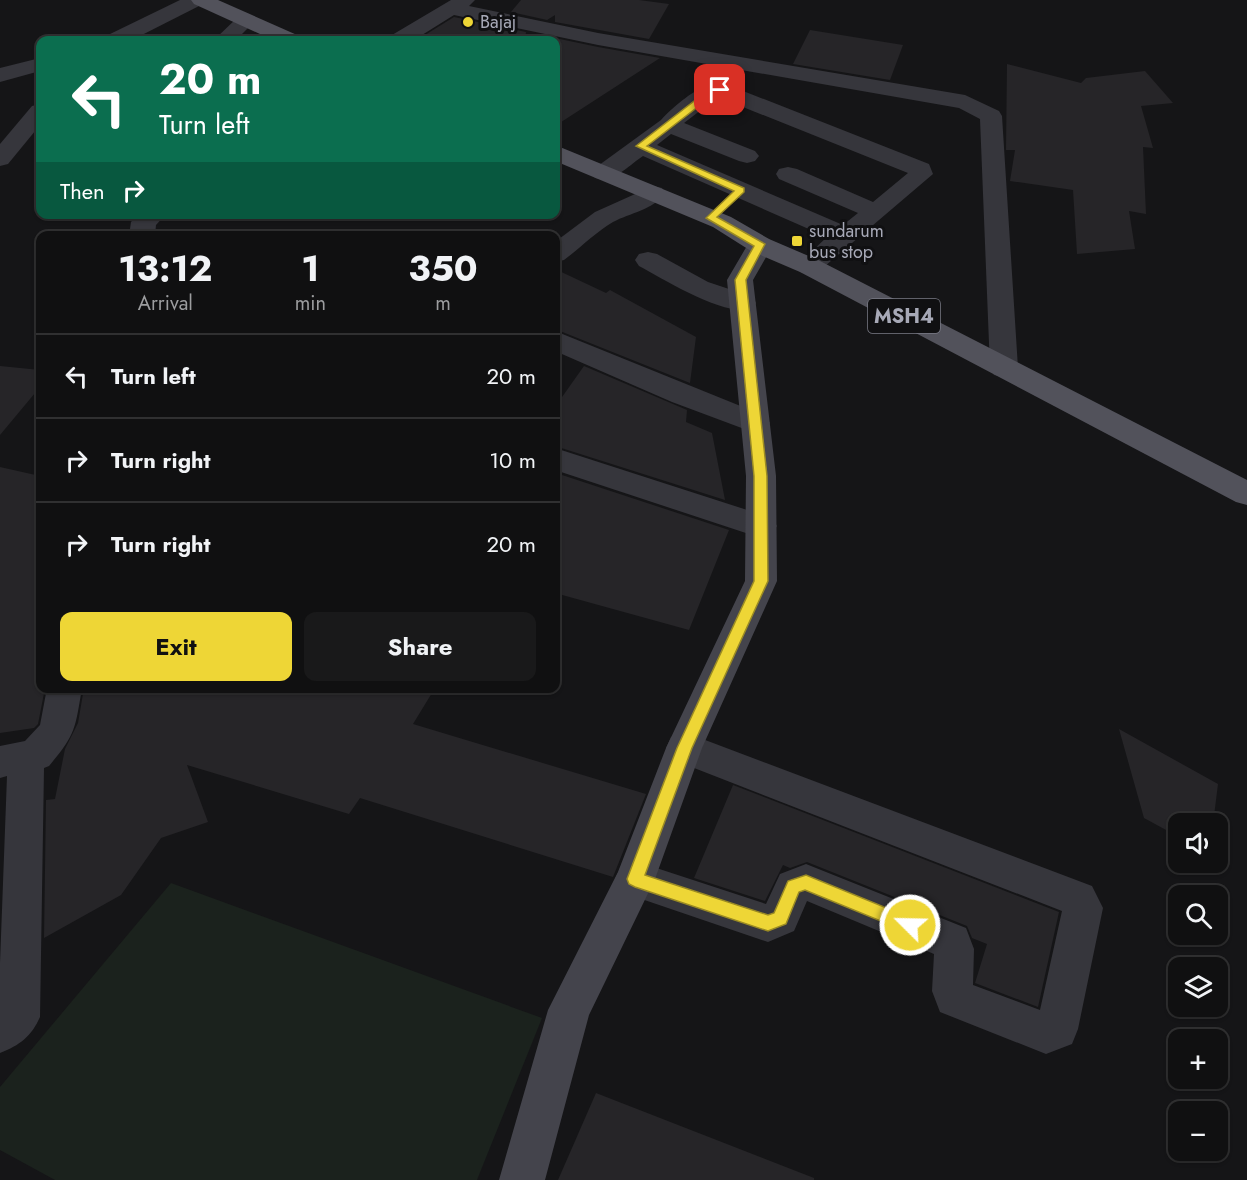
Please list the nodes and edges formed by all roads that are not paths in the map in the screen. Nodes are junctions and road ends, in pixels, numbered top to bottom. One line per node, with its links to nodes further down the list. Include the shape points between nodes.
1 (196, 0): 5 (street)
2 (201, 0): 4 (main road)
3 (459, 4): 8 (street); 29 (street, via 598,39 965,102 991,116)
4 (245, 21): 6 (street); 7 (main road)
5 (124, 36)
6 (228, 36)
7 (279, 36)
8 (406, 36)
9 (36, 66): 10 (street)
10 (0, 75)
11 (36, 116): 16 (street)
12 (669, 125): 13 (street); 15 (street); 20 (street, via 714,90 720,90 920,169 921,174)
13 (640, 146): 17 (street); 18 (street)
14 (560, 154): 17 (main road, MSH4)
15 (747, 156)
16 (0, 159)
17 (604, 173): 19 (main road, MSH4)
18 (741, 190): 20 (street, via 780,168); 21 (street); 22 (street)
19 (653, 193): 21 (main road, MSH4); 24 (street, via 604,217)
20 (876, 212): 22 (street)
21 (711, 218): 23 (main road, MSH4)
22 (845, 235): 26 (street)
23 (760, 244): 26 (main road, MSH4); 27 (street, via 740,280)
24 (560, 250)
25 (648, 260): 27 (street, via 699,288)
26 (808, 266): 29 (main road, MSH4)
27 (743, 303): 30 (street)
28 (560, 342): 30 (street)
29 (1004, 368): 32 (main road, MSH4)
30 (755, 423): 33 (street)
31 (560, 461): 33 (street)
32 (1247, 494)
33 (761, 526): 35 (street, via 761,581)
34 (64, 693): 36 (street, via 57,730 36,755)
35 (684, 748): 37 (street); 37 (street, via 1078,899 1083,908 1057,1029 1046,1033 955,998 950,986 957,954 952,942 806,882 794,887 780,918 768,923)
36 (13, 760): 38 (street, via 19,1017)
37 (635, 879): 39 (street, via 569,1010)
38 (0, 1032)
39 (522, 1180)

